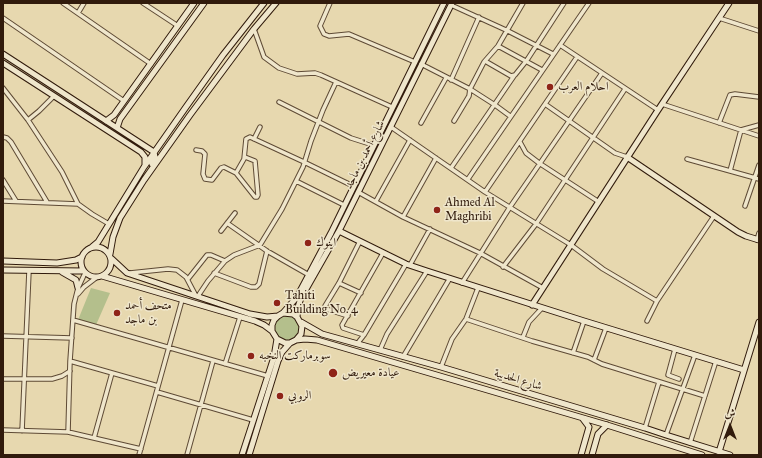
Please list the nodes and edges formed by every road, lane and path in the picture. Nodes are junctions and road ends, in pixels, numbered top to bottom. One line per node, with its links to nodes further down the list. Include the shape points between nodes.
1 (63, 3): 15 (street)
2 (84, 3): 15 (street)
3 (143, 3): 19 (street)
4 (194, 3): 19 (street)
5 (204, 3): 53 (street)
6 (264, 3): 79 (street, via 223,55)
7 (276, 3): 20 (street)
8 (330, 3): 31 (street, via 320,26 324,34 349,34)
9 (444, 3): 31 (street, شارع أحمد بن ماجد)
10 (523, 3): 21 (street)
11 (564, 3): 23 (street)
12 (589, 3): 24 (street)
13 (729, 3): 18 (street)
14 (452, 4): 16 (street); 34 (street, شارع أحمد بن ماجد)
15 (78, 13): 33 (street)
16 (479, 17): 21 (street); 39 (street)
17 (3, 18): 47 (street)
18 (719, 18): 22 (street); 50 (street)
19 (178, 26): 33 (street)
20 (254, 29): 40 (street, via 264,57 268,61 297,74 315,74); 94 (street)
21 (506, 30): 23 (street); 25 (street)
22 (759, 30)
23 (536, 45): 27 (street); 29 (street)
24 (560, 45): 27 (street); 28 (street)
25 (498, 46): 29 (street); 30 (street)
26 (3, 54): 54 (street)
27 (553, 54): 35 (street)
28 (577, 57): 36 (street); 49 (street)
29 (527, 60): 35 (street); 37 (street)
30 (485, 61): 37 (street); 44 (street)
31 (415, 62): 52 (street, شارع أحمد بن ماجد)
32 (3, 63): 45 (street)
33 (151, 64): 42 (street)
34 (421, 64): 38 (street); 66 (street, شارع أحمد بن ماجد)
35 (542, 70): 56 (street)
36 (602, 73): 43 (street); 58 (street)
37 (514, 76): 51 (street)
38 (446, 78): 39 (street); 62 (street)
39 (451, 80): 44 (street)
40 (336, 82): 52 (street); 60 (street)
41 (3, 88): 57 (street)
42 (134, 88): 47 (street); 53 (street, via 135,91 125,105)
43 (626, 89): 55 (street); 72 (street)
44 (470, 90): 51 (street); 61 (street)
45 (52, 95): 54 (street, via 54,90 58,91); 57 (street, via 39,112); 69 (street)
46 (759, 97): 63 (street, via 730,95)
47 (124, 101): 59 (street)
48 (279, 102): 60 (street)
49 (545, 104): 58 (street); 76 (street)
50 (662, 104): 55 (street); 63 (street)
51 (495, 105): 56 (street); 88 (street)
52 (392, 107): 77 (street, شارع أحمد بن ماجد)
53 (127, 109): 67 (street)
54 (92, 110): 59 (street)
55 (658, 110): 81 (street)
56 (510, 116): 91 (street)
57 (28, 120): 105 (street, via 62,172)
58 (568, 120): 72 (street); 85 (street)
59 (106, 121): 67 (street)
60 (319, 121): 77 (street, via 351,138); 84 (street)
61 (454, 122)
62 (421, 123)
63 (719, 123): 68 (street)
64 (759, 125): 68 (street)
65 (260, 126): 73 (street)
66 (391, 127): 75 (street); 98 (street, شارع أحمد بن ماجد)
67 (117, 128): 74 (street)
68 (741, 130): 70 (street); 89 (street)
69 (113, 134): 74 (street, via 132,143 135,143); 87 (street, via 143,154)
70 (759, 136)
71 (3, 137): 103 (street, via 11,142)
72 (593, 137): 81 (street, via 616,153); 95 (street)
73 (254, 139): 80 (street, via 246,139); 84 (street)
74 (135, 140): 79 (street)
75 (410, 140): 82 (street); 102 (street)
76 (520, 142): 85 (street, via 526,153); 99 (street)
77 (373, 145): 97 (street, شارع أحمد بن ماجد)
78 (196, 150): 90 (street, via 205,154 205,179 212,180 223,167)
79 (154, 152): 87 (street); 94 (street, via 155,160)
80 (245, 157): 90 (street); 90 (street, via 255,161 257,197)
81 (627, 157): 104 (street); 110 (street)
82 (436, 158): 88 (street); 111 (street)
83 (687, 159): 89 (street)
84 (304, 162): 96 (street); 97 (street)
85 (539, 163): 95 (street); 108 (street)
86 (759, 165): 92 (street)
87 (144, 167): 113 (street)
88 (451, 168): 91 (street)
89 (730, 171): 92 (street)
90 (236, 173)
91 (468, 179): 99 (street)
92 (757, 179): 107 (street)
93 (3, 180): 101 (street)
94 (144, 180): 127 (street, via 120,218 113,237)
95 (565, 180): 104 (street); 114 (street)
96 (296, 181): 106 (street); 121 (street)
97 (353, 186): 106 (street, شارع أحمد بن ماجد)
98 (358, 192): 102 (street); 117 (street, شارع أحمد بن ماجد)
99 (485, 192): 108 (street)
100 (3, 201): 101 (street)
101 (16, 201): 103 (street)
102 (376, 201): 111 (street)
103 (47, 202): 105 (street)
104 (599, 202): 122 (street)
105 (78, 204): 113 (street)
106 (344, 205): 140 (street, شارع أحمد بن ماجد)
107 (745, 206)
108 (510, 207): 114 (street); 126 (street)
109 (235, 213): 112 (street)
110 (714, 216): 119 (street, via 746,236); 153 (street)
111 (404, 217): 115 (street)
112 (227, 223): 116 (street); 121 (street)
113 (109, 224): 123 (street)
114 (536, 224): 122 (street); 132 (street)
115 (430, 229): 126 (street); 131 (street)
116 (221, 231)
117 (339, 231): 120 (street); 159 (street, شارع أحمد بن ماجد, via 301,298)
118 (759, 233): 119 (street)
119 (758, 240)
120 (360, 242): 125 (street); 144 (street)
121 (260, 245): 124 (street); 130 (street)
122 (570, 245): 148 (street); 153 (street, via 604,270)
123 (92, 247): 127 (street, via 102,248); 128 (street)
124 (267, 251): 139 (street, via 256,287); 140 (street)
125 (383, 253): 131 (street); 149 (street)
126 (480, 254): 132 (street); 145 (street)
127 (111, 256): 138 (street); 141 (street, via 110,269)
128 (82, 257): 129 (street, via 57,263); 137 (street, via 81,265)
129 (3, 261)
130 (225, 261): 139 (street); 143 (street, via 206,255)
131 (408, 265): 136 (street); 168 (street)
132 (504, 267): 148 (street)
133 (3, 270): 134 (street)
134 (29, 271): 135 (street); 170 (street)
135 (60, 271): 137 (street); 146 (street, via 76,280)
136 (427, 271): 142 (street); 179 (street, via 387,334)
137 (85, 272): 141 (street, via 92,277); 146 (street)
138 (127, 273): 143 (street, via 174,269); 151 (street)
139 (214, 273): 151 (street)
140 (309, 275): 156 (street, شارع أحمد بن ماجد, via 294,301)
141 (99, 277): 150 (street); 152 (street)
142 (450, 278): 145 (street); 182 (street)
143 (188, 279): 151 (street)
144 (339, 283): 149 (street); 157 (street, via 325,308)
145 (462, 283): 147 (street)
146 (78, 288): 150 (street)
147 (478, 288): 154 (street); 160 (street)
148 (543, 288): 154 (street)
149 (361, 293): 157 (street)
150 (77, 295): 161 (street)
151 (197, 296): 156 (street, via 256,315 267,317)
152 (182, 300): 158 (street); 177 (street)
153 (658, 301): 162 (street)
154 (532, 305): 155 (street)
155 (542, 308): 163 (street); 171 (street, via 529,322)
156 (281, 314): 159 (street, via 288,313); 167 (street, via 274,320)
157 (348, 316): 168 (street, via 342,325 343,328)
158 (240, 317): 167 (street, via 260,323); 187 (street)
159 (297, 317): 164 (street)
160 (466, 319): 171 (street); 188 (street, via 452,340)
161 (73, 320): 172 (street); 177 (street)
162 (647, 320)
163 (584, 321): 166 (street); 180 (street)
164 (301, 322): 174 (street, via 302,330); 176 (street, شارع الحديبة, via 322,334)
165 (759, 322): 189 (street)
166 (606, 328): 178 (street); 183 (street)
167 (272, 331): 173 (street)
168 (364, 334): 176 (street)
169 (3, 336): 170 (street)
170 (26, 337): 172 (street); 195 (street)
171 (523, 337): 180 (street)
172 (72, 338): 184 (street)
173 (276, 339): 175 (street); 192 (street)
174 (296, 340): 175 (street); 202 (street, شارع الحديبة, via 317,340)
175 (290, 343): 219 (street, via 278,361)
176 (357, 344): 179 (street, شارع الحديبة)
177 (169, 348): 185 (street); 197 (street)
178 (675, 349): 181 (street); 194 (street, via 668,375)
179 (380, 350): 182 (street, شارع الحديبة)
180 (573, 353): 183 (street)
181 (694, 355): 186 (street); 198 (street)
182 (404, 357): 188 (street, شارع الحديبة)
183 (594, 360): 196 (street)
184 (70, 361): 190 (street); 191 (street)
185 (213, 361): 187 (street); 201 (street)
186 (716, 361): 189 (street); 200 (street)
187 (225, 364): 192 (street)
188 (441, 367): 205 (street, شارع الحديبة)
189 (744, 370): 215 (street)
190 (70, 371): 195 (street, via 58,378); 208 (street)
191 (112, 373): 197 (street); 210 (street)
192 (268, 376): 203 (street)
193 (3, 379): 195 (street)
194 (679, 379)
195 (24, 380): 207 (street)
196 (659, 382): 198 (street); 205 (street)
197 (158, 386): 199 (street)
198 (682, 390): 200 (street); 209 (street)
199 (157, 392): 201 (street); 214 (street)
200 (705, 396): 212 (street)
201 (200, 406): 203 (street); 217 (street)
202 (580, 418): 204 (street, شارع الحديبة); 211 (street, via 589,427)
203 (253, 420): 218 (street)
204 (607, 425): 213 (street, via 598,434); 222 (street, شارع الحديبة)
205 (645, 428): 209 (street, شارع الحديبة)
206 (3, 430): 207 (street)
207 (22, 431): 208 (street)
208 (68, 432): 210 (street)
209 (666, 435): 212 (street, شارع الحديبة)
210 (94, 438): 214 (street)
211 (586, 438): 213 (street, via 590,432 594,432); 220 (street)
212 (690, 443): 215 (street, شارع الحديبة)
213 (594, 446): 221 (street)
214 (141, 449): 216 (street)
215 (719, 452): 223 (street, شارع الحديبة)
216 (139, 455)
217 (187, 455)
218 (242, 455)
219 (249, 455)
220 (581, 455)
221 (592, 455)
222 (702, 455)
223 (730, 455)

